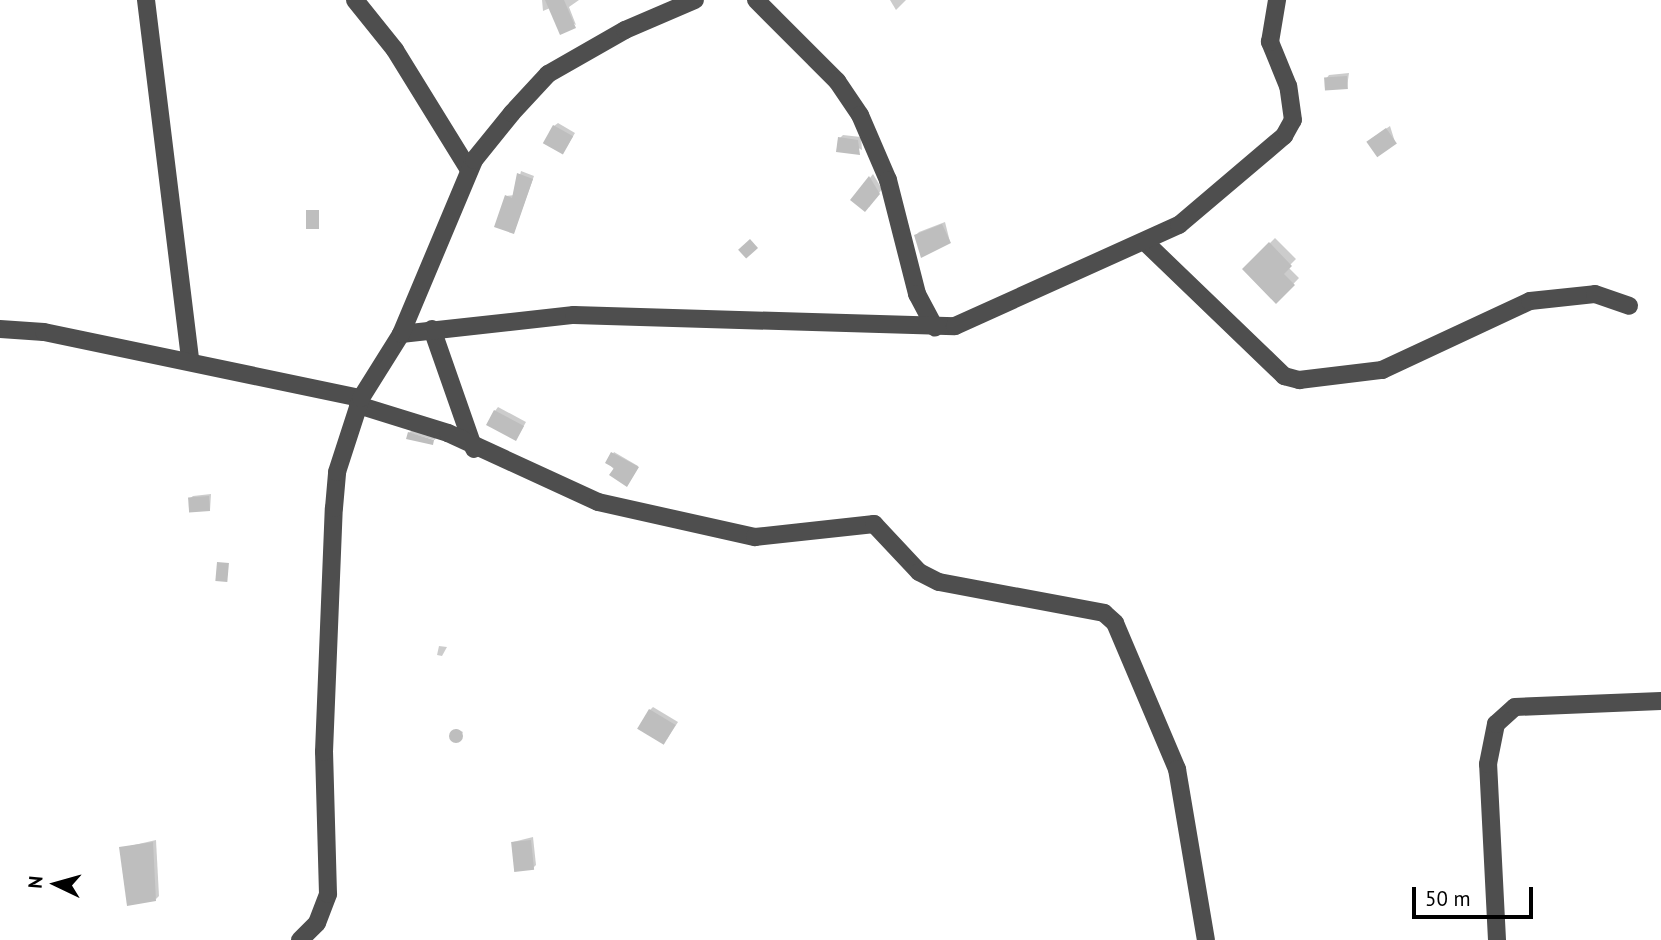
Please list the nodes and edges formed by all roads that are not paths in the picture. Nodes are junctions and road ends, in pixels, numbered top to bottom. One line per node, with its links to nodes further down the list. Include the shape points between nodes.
1 (146, 0): 13 (street)
2 (355, 0): 6 (street, via 395,50)
3 (695, 0): 6 (street, via 625,30 548,74)
4 (756, 0): 9 (street, via 836,81 860,115 888,180 917,294)
5 (1277, 0): 7 (street, via 1270,42 1293,120 1261,159)
6 (469, 170): 12 (street)
7 (1146, 243): 8 (street, via 1284,376 1299,380 1382,370 1430,342 1530,301 1595,294); 9 (street, via 955,326)
8 (1629, 306)
9 (935, 328): 11 (street, via 574,315)
10 (0, 329): 13 (street)
11 (432, 329): 12 (street); 15 (street, via 440,366)
12 (401, 334): 14 (street)
13 (190, 360): 14 (street)
14 (359, 402): 15 (street, via 448,433); 17 (street, via 334,508 324,752 328,894 317,923)
15 (474, 449): 18 (street, via 598,502 729,533 774,537 874,524 919,572 939,582 1104,613 1115,623 1177,769)
16 (1661, 701): 19 (street, via 1515,707 1496,724 1488,764)
17 (300, 940)
18 (1206, 940)
19 (1497, 940)

